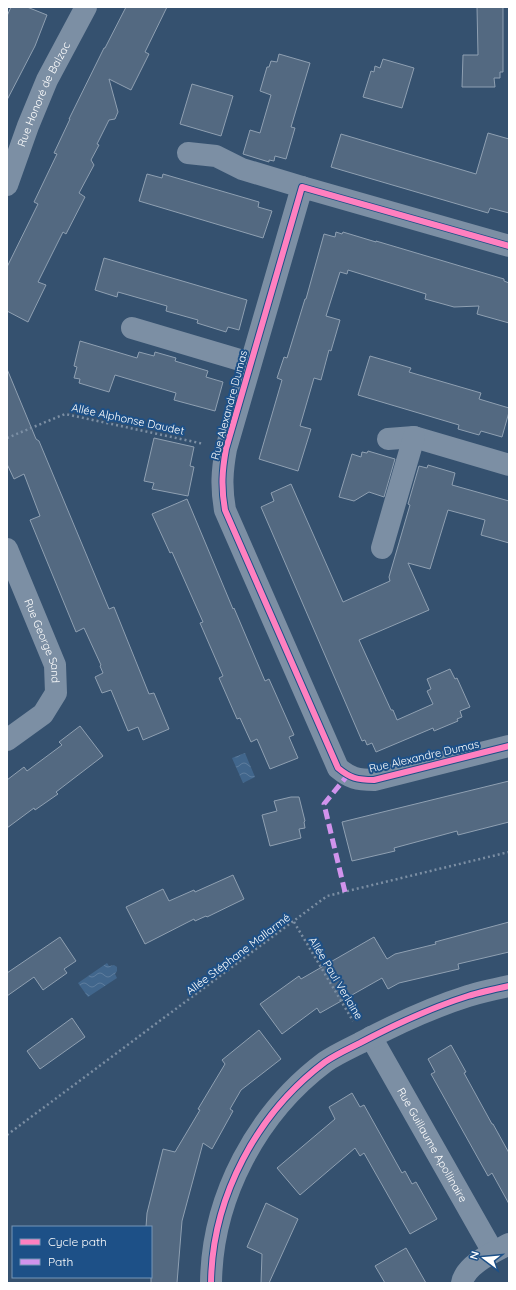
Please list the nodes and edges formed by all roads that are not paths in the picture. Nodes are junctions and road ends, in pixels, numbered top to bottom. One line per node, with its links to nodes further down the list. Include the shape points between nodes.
1 (86, 7): 3 (street, Rue Honoré de Balzac, via 47,80)
2 (188, 153): 4 (street, via 216,156 242,168)
3 (7, 185)
4 (302, 187): 5 (street); 7 (street, Rue Alexandre Dumas)
5 (509, 246)
6 (132, 328): 7 (street)
7 (250, 363): 14 (street, Rue Alexandre Dumas, via 222,471 225,510 338,768 347,776 360,780 374,780)
8 (414, 437): 9 (street); 10 (street); 11 (street)
9 (388, 439)
10 (509, 465)
11 (382, 548)
12 (7, 549): 13 (street, Rue George Sand, via 55,665 56,692 43,714)
13 (7, 740)
14 (509, 746)
15 (509, 986): 16 (street, via 468,996 422,1012)
16 (371, 1037): 17 (street, Rue Guillaume Apollinaire); 18 (street, via 326,1061 292,1090 265,1123 229,1188 218,1229)
17 (501, 1248): 19 (street, Rue Guillaume Apollinaire, via 472,1266 463,1277)
18 (211, 1283)
19 (462, 1283)

